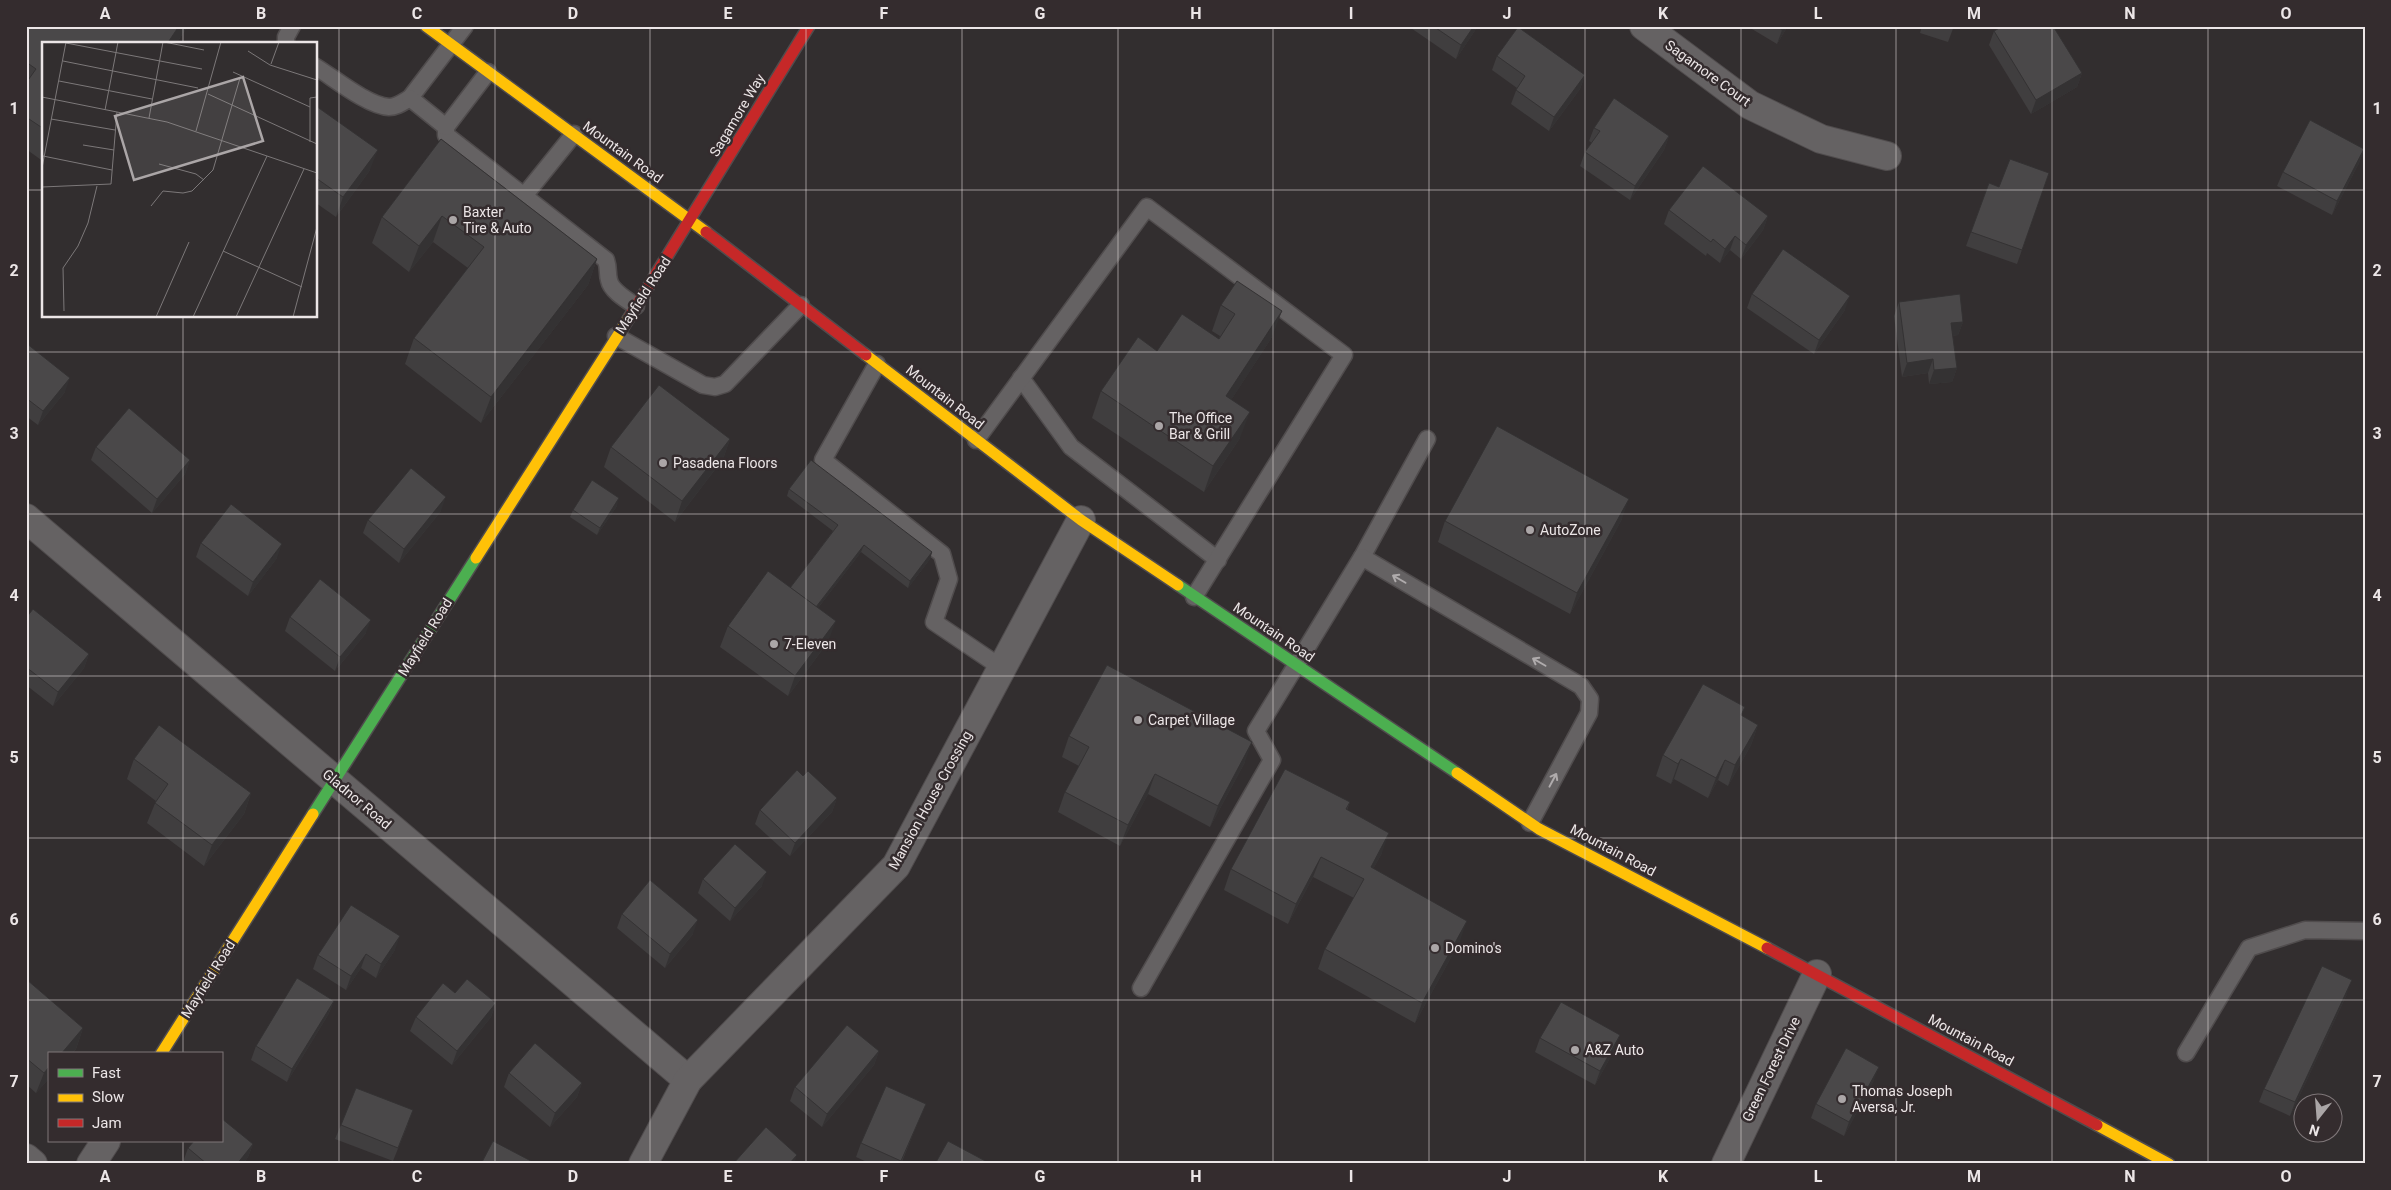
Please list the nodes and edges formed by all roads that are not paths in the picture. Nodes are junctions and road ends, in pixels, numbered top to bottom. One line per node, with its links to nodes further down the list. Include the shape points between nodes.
1 (292, 26): 6 (lane)
2 (426, 26): 7 (main road, Mountain Road)
3 (465, 26): 7 (lane)
4 (809, 26): 15 (main road, Sagamore Way)
5 (1644, 26): 13 (street, Sagamore Court, via 1750,106 1822,139)
6 (286, 42)
7 (451, 45): 9 (main road, Mountain Road); 10 (lane)
8 (318, 68): 10 (lane, via 374,103 394,106)
9 (488, 72): 11 (lane); 12 (main road, Mountain Road)
10 (410, 98): 11 (lane)
11 (446, 127): 14 (lane, via 449,139)
12 (574, 134): 14 (lane); 15 (main road, Mountain Road)
13 (1886, 156)
14 (524, 196): 16 (lane, via 606,260 614,290)
15 (691, 220): 16 (main road, Mayfield Road); 17 (main road, Mountain Road)
16 (636, 306): 18 (main road, Mayfield Road)
17 (801, 306): 18 (lane, via 726,384 715,387 703,385); 19 (main road, Mountain Road)
18 (616, 336): 30 (main road, Mayfield Road)
19 (877, 364): 22 (main road, Mountain Road); 29 (lane, via 823,460 942,554 948,579 934,622)
20 (1021, 378): 22 (lane); 26 (lane, via 1070,447); 26 (lane, via 1147,207 1344,355)
21 (1427, 439): 25 (lane)
22 (976, 440): 24 (main road, Mountain Road)
23 (26, 518): 30 (street, Gladnor Road)
24 (1080, 520): 27 (main road, Mountain Road); 29 (street, Mansion House Crossing)
25 (1362, 557): 28 (lane); 31 (lane, one-way to 25, via 1589,713 1590,699 1581,686)
26 (1218, 560): 27 (lane)
27 (1194, 597): 28 (main road, Mountain Road)
28 (1295, 665): 31 (main road, Mountain Road); 34 (lane, via 1256,731 1272,760)
29 (1002, 668): 37 (street, Mansion House Crossing, via 896,866)
30 (334, 779): 35 (main road, Mayfield Road); 37 (street, Gladnor Road)
31 (1530, 823): 33 (main road, Mountain Road)
32 (2365, 931): 36 (lane, via 2305,930 2249,948)
33 (1817, 974): 43 (street, Green Forest Drive); 44 (main road, Mountain Road)
34 (1141, 988)
35 (162, 1052)
36 (2186, 1053)
37 (688, 1080): 42 (street, Mansion House Crossing)
38 (105, 1142): 41 (street)
39 (26, 1158): 40 (street)
40 (33, 1164)
41 (92, 1164)
42 (643, 1164)
43 (1726, 1164)
44 (2169, 1164)

